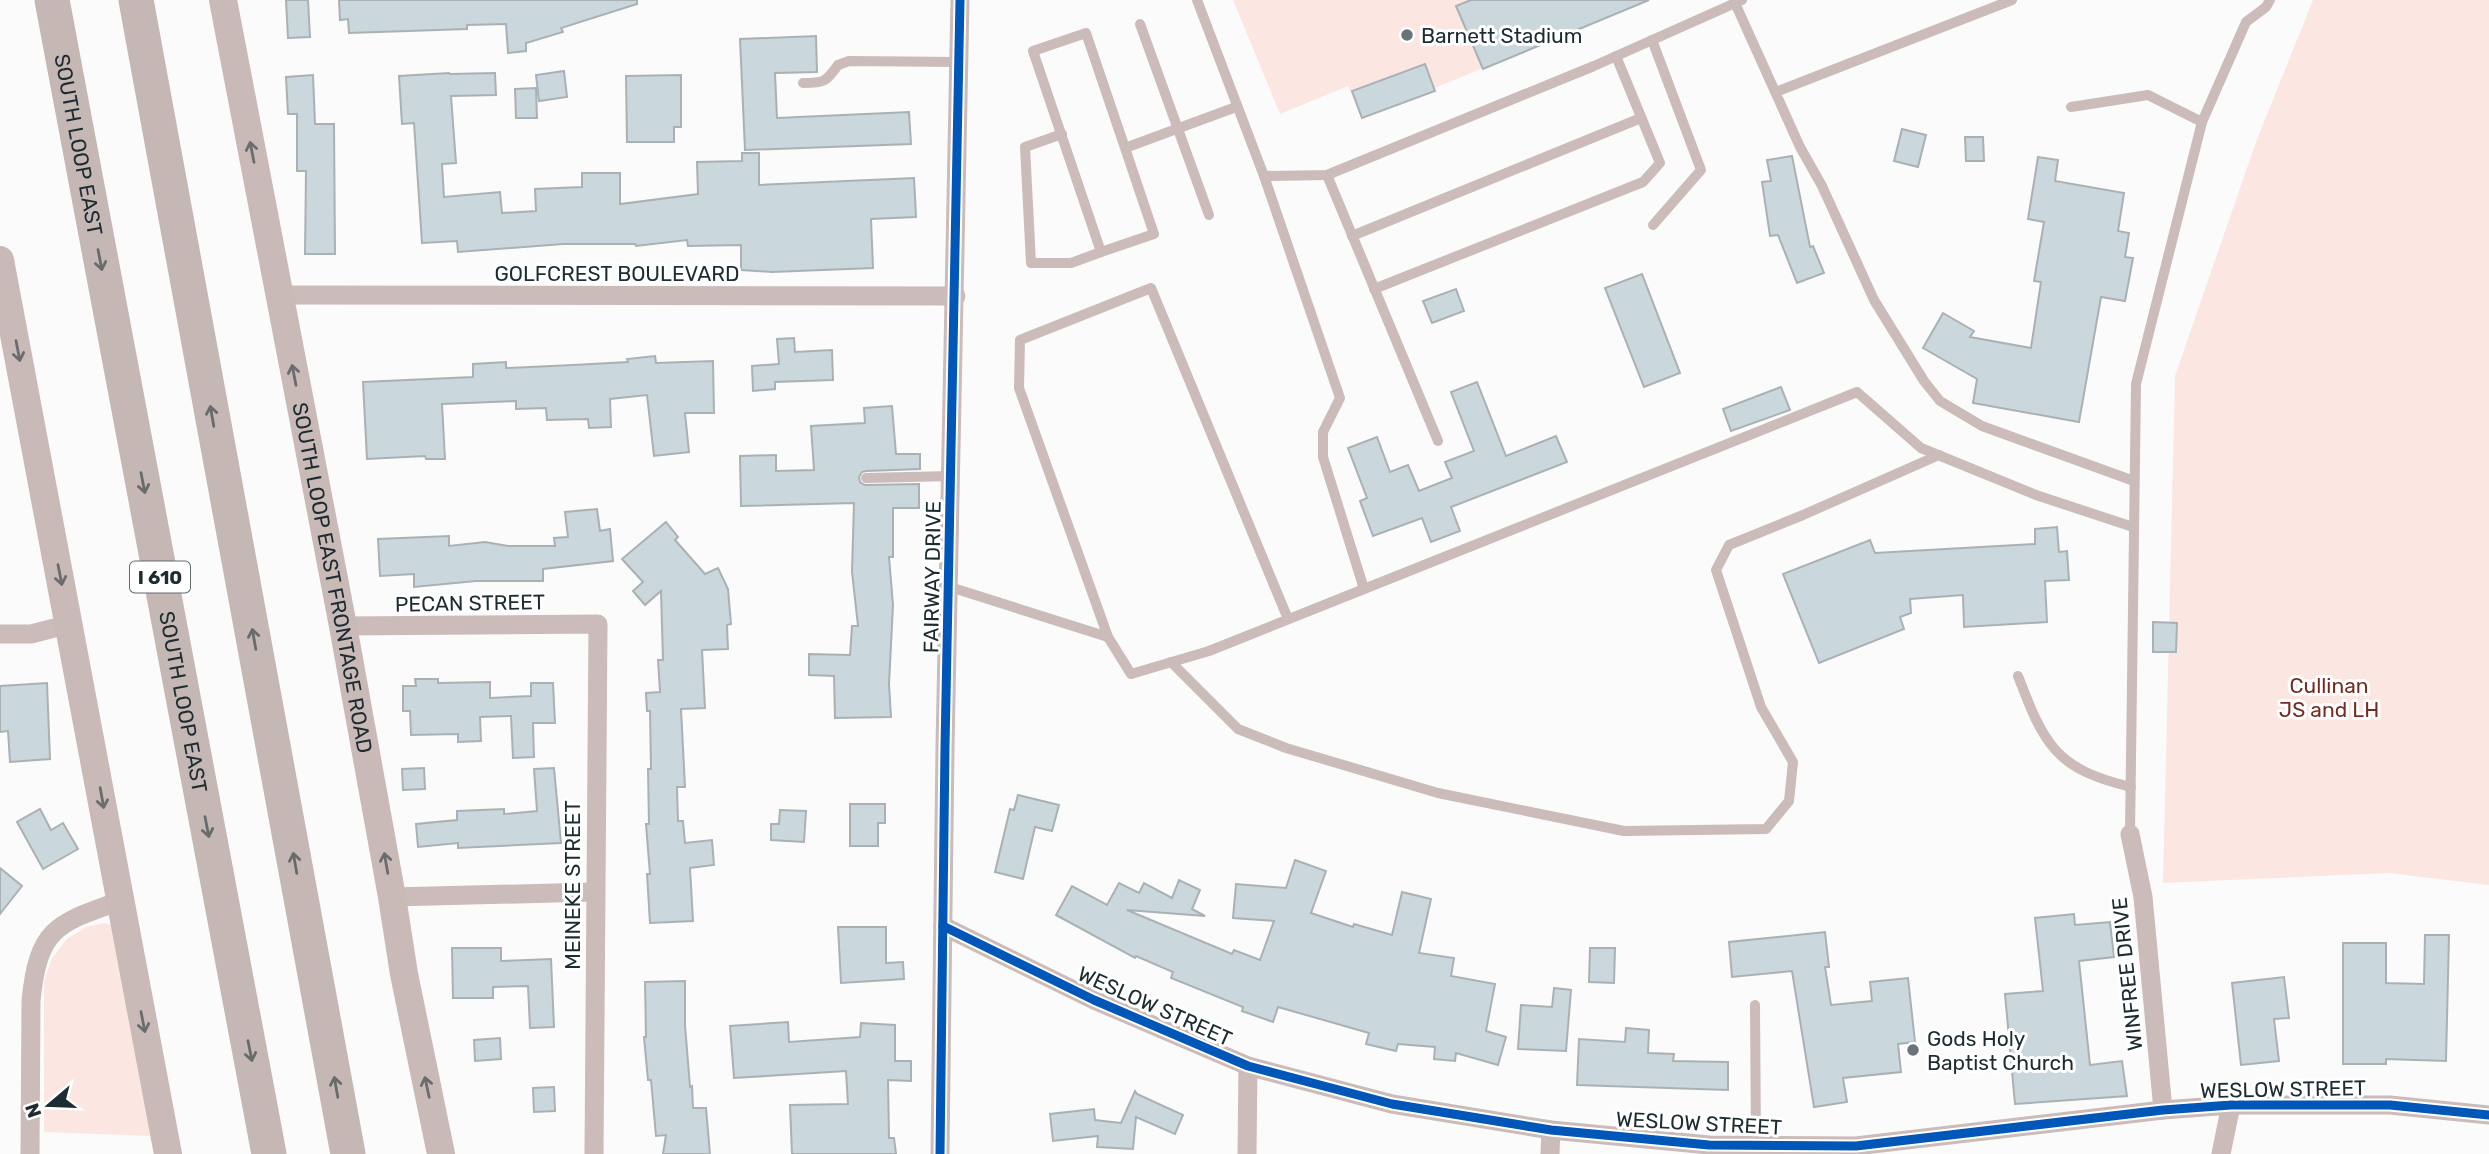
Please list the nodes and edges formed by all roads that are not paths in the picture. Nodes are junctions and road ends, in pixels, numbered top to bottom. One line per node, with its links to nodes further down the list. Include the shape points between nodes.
1 (52, 0): 66 (highway, SOUTH LOOP EAST / I 610, one-way to 66)
2 (223, 0): 30 (main road, SOUTH LOOP EAST FRONTAGE ROAD, one-way to 2)
3 (960, 0): 12 (street, FAIRWAY DRIVE)
4 (1197, 0): 15 (lane)
5 (2012, 0): 14 (lane)
6 (136, 1): 67 (highway, one-way to 6)
7 (1739, 1): 10 (lane); 14 (lane)
8 (2265, 2): 18 (lane, via 2246,22)
9 (1140, 24): 19 (lane)
10 (1651, 40): 11 (lane); 25 (lane, via 1700,170)
11 (1616, 56): 17 (lane); 22 (lane)
12 (959, 62): 13 (lane, via 849,61 838,65 821,83); 31 (street, FAIRWAY DRIVE)
13 (803, 83)
14 (1776, 92): 37 (lane, via 1874,300 1940,401 1982,426)
15 (1236, 107): 19 (lane); 23 (lane)
16 (2071, 107): 18 (lane, via 2148,95)
17 (1642, 118): 26 (lane); 29 (lane, via 1660,163 1643,182)
18 (2202, 122): 37 (lane, via 2136,384)
19 (1177, 129): 21 (lane); 24 (lane)
20 (1062, 134): 21 (lane, via 1033,51 1086,33); 27 (lane); 27 (lane, via 1025,147 1031,263 1071,263)
21 (1125, 148): 27 (lane, via 1154,234)
22 (1327, 175): 23 (lane); 26 (lane)
23 (1264, 176): 40 (lane, via 1340,398 1323,432 1324,457)
24 (1209, 215)
25 (1653, 225)
26 (1352, 236): 29 (lane)
27 (1101, 252)
28 (0, 260): 32 (main road)
29 (1374, 289): 33 (lane)
30 (279, 295): 31 (street, GOLFCREST BOULEVARD); 44 (main road, SOUTH LOOP EAST FRONTAGE ROAD, one-way to 30)
31 (956, 296): 35 (street, FAIRWAY DRIVE)
32 (4, 297): 42 (main road, one-way to 42)
33 (1438, 441)
34 (1939, 455): 38 (lane, via 2036,495); 40 (lane, via 1921,448 1857,392); 47 (lane, via 1729,545 1716,569 1761,707 1793,762 1789,801 1766,829 1624,831 1438,793 1238,729)
35 (952, 476): 36 (lane); 39 (street, FAIRWAY DRIVE)
36 (866, 478)
37 (2134, 481): 38 (lane)
38 (2133, 527): 49 (lane)
39 (950, 587): 46 (lane); 54 (street, FAIRWAY DRIVE)
40 (1364, 589): 41 (lane)
41 (1288, 620): 46 (lane, via 1151,288 1020,340 1019,388); 47 (lane)
42 (70, 624): 45 (street, via 32,634); 53 (main road, one-way to 53)
43 (598, 624): 44 (street, PECAN STREET); 51 (street, MEINEKE STREET)
44 (343, 626): 52 (main road, SOUTH LOOP EAST FRONTAGE ROAD, one-way to 44)
45 (0, 634)
46 (1108, 638): 47 (lane, via 1131,674)
47 (1171, 662)
48 (2018, 676): 49 (lane, via 2036,724 2060,757 2104,781)
49 (2131, 787): 50 (lane)
50 (2130, 834): 58 (street, WINFREE DRIVE, via 2143,897)
51 (594, 892): 52 (street); 62 (street, MEINEKE STREET)
52 (392, 897): 68 (main road, SOUTH LOOP EAST FRONTAGE ROAD, one-way to 52)
53 (120, 901): 64 (street, via 71,918 50,935 40,952 31,1001); 65 (main road, one-way to 65)
54 (943, 926): 56 (street, WESLOW STREET, via 1094,1000); 69 (street, FAIRWAY DRIVE)
55 (1755, 1005): 61 (lane)
56 (1248, 1066): 60 (street, WESLOW STREET, via 1392,1104); 70 (street)
57 (2231, 1105): 58 (street, WESLOW STREET); 59 (street, WESLOW STREET, via 2390,1105); 72 (street)
58 (2163, 1110): 63 (street, WESLOW STREET)
59 (2489, 1115)
60 (1551, 1130): 61 (street, WESLOW STREET); 71 (street)
61 (1756, 1145): 63 (street, WESLOW STREET)
62 (594, 1150)
63 (1856, 1150)
64 (30, 1154)
65 (167, 1154)
66 (269, 1154)
67 (348, 1154)
68 (441, 1154)
69 (940, 1154)
70 (1247, 1154)
71 (1550, 1154)
72 (2221, 1154)

